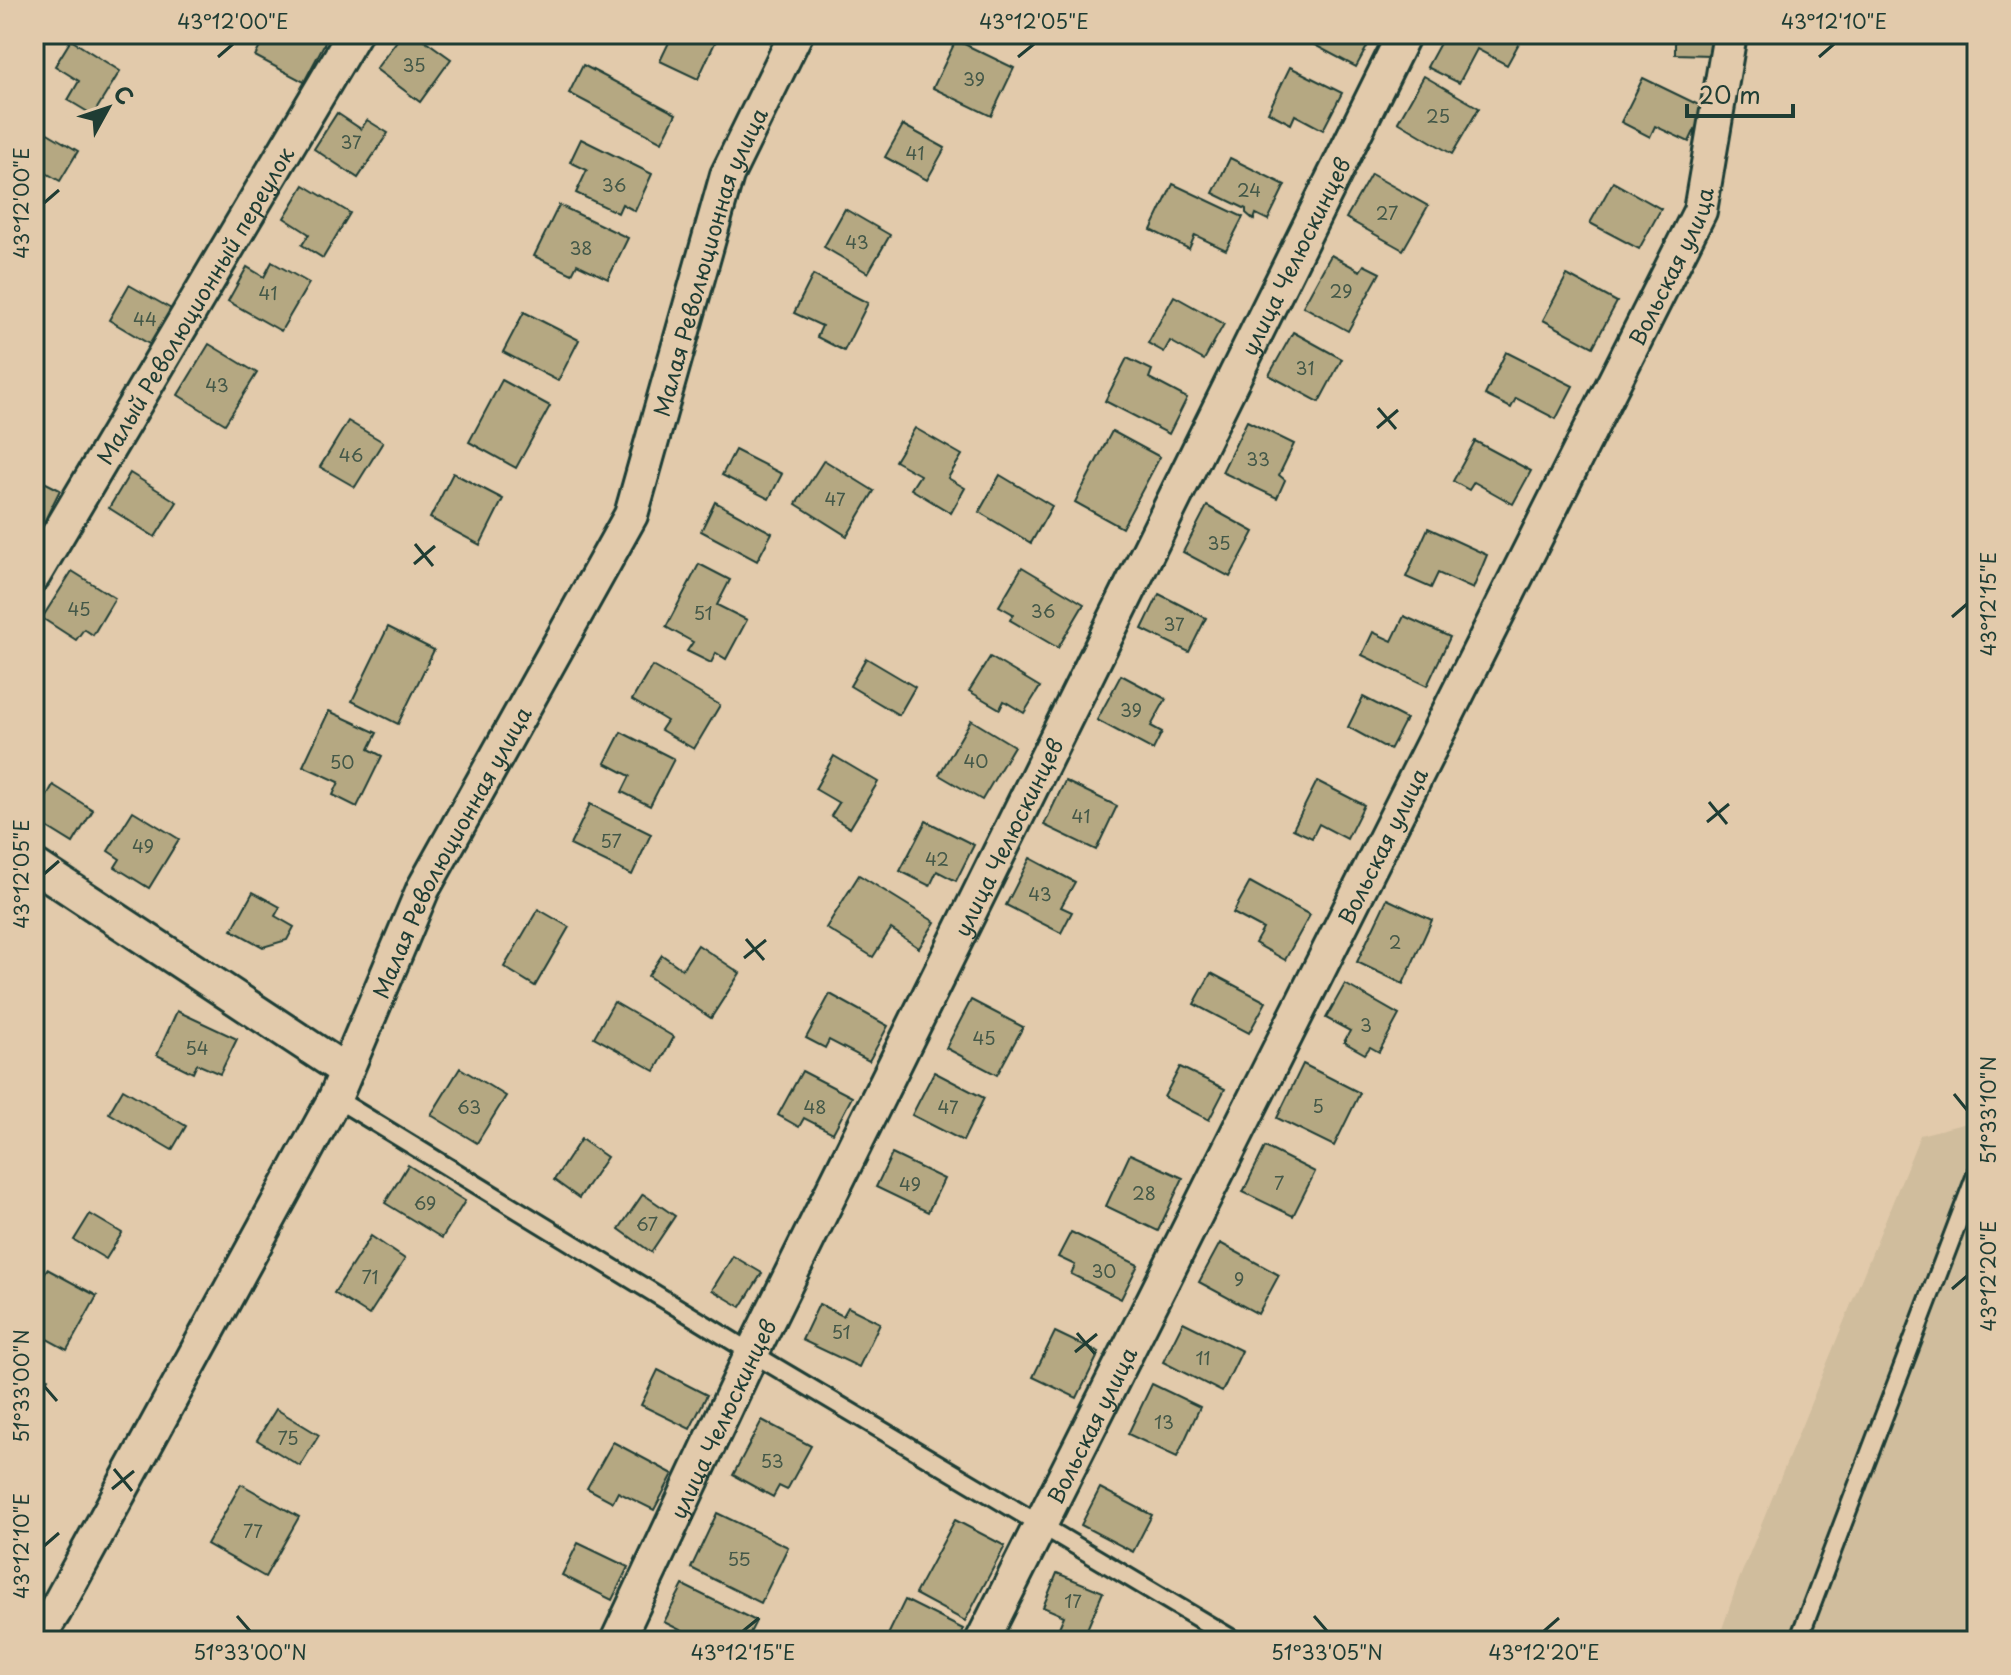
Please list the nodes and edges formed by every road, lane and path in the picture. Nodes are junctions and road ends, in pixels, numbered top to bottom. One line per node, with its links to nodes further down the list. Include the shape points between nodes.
1 (354, 34): 5 (street, Малый Революционный переулок)
2 (796, 34): 7 (street, Малая Революционная улица, via 727,175 631,515 423,889)
3 (1404, 34): 9 (street, улица Челюскинцев)
4 (1730, 34): 10 (street, Вольская улица, via 1700,211)
5 (34, 575)
6 (34, 865): 7 (street)
7 (340, 1084): 9 (lane); 11 (street, Малая Революционная улица)
8 (1977, 1172): 16 (lane)
9 (752, 1353): 10 (lane); 13 (street, улица Челюскинцев)
10 (1039, 1524): 14 (street, Вольская улица); 15 (lane)
11 (45, 1605): 12 (street, Малая Революционная улица)
12 (36, 1641)
13 (617, 1641)
14 (982, 1641)
15 (1236, 1641)
16 (1798, 1641)

